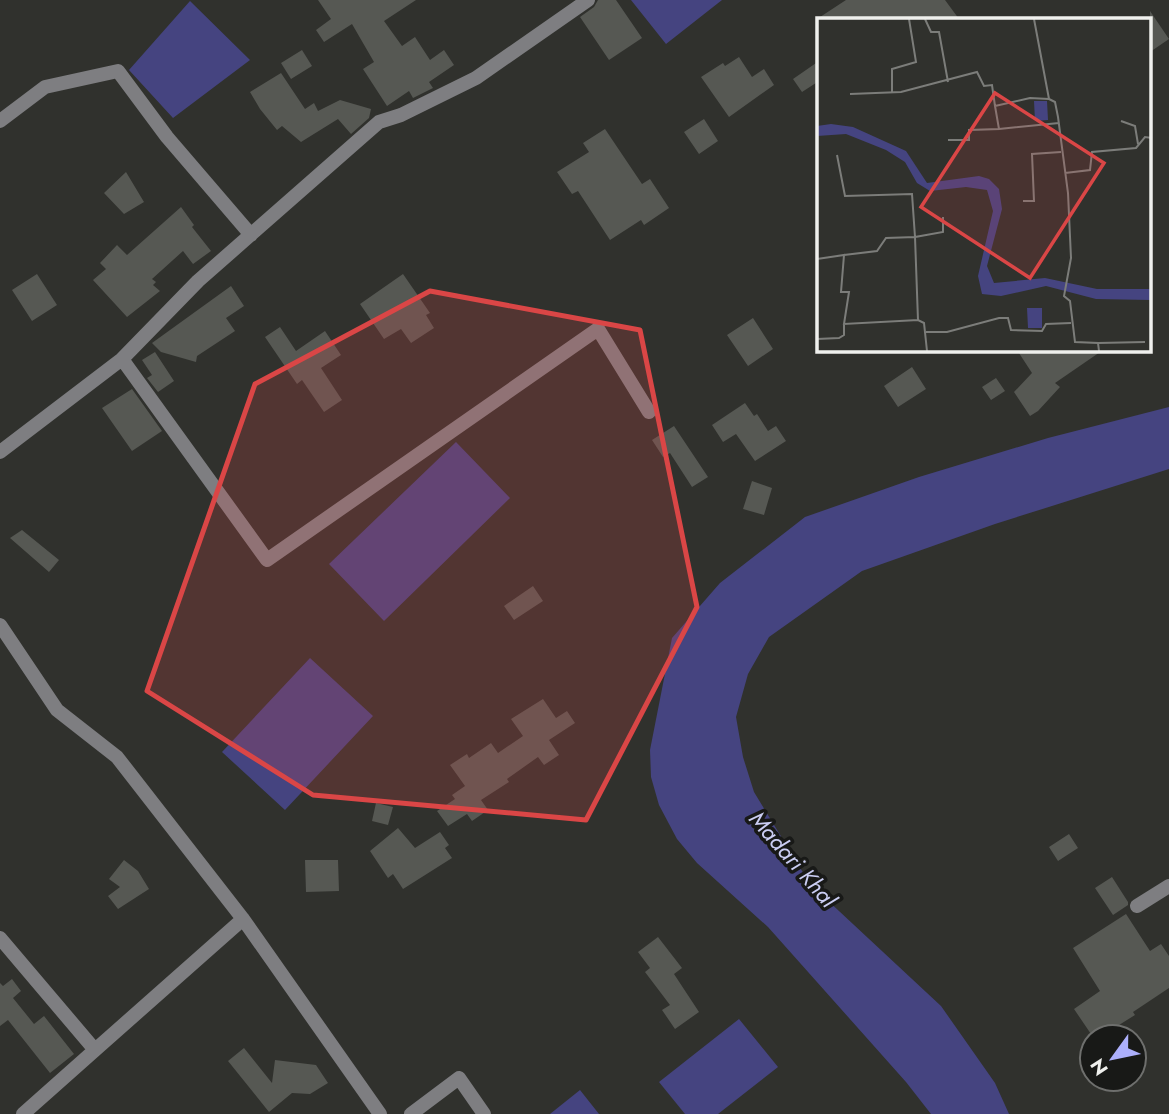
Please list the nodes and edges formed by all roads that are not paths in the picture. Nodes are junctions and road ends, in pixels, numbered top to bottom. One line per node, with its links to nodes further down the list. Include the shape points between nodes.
1 (588, 0): 3 (street, via 476,78 379,122)
2 (0, 121): 3 (street, via 45,87 118,71 167,137)
3 (251, 235): 4 (street, via 198,281)
4 (122, 359): 5 (street, via 267,560 598,330); 6 (street)
5 (649, 412)
6 (0, 453)
7 (0, 625): 10 (street, via 57,710 117,757)
8 (1169, 886): 9 (street)
9 (1137, 906)
10 (243, 919): 12 (street); 14 (street)
11 (0, 938): 12 (street)
12 (94, 1050): 13 (street)
13 (23, 1114)
14 (380, 1114)
15 (411, 1114): 16 (street, via 459,1078)
16 (484, 1114)

